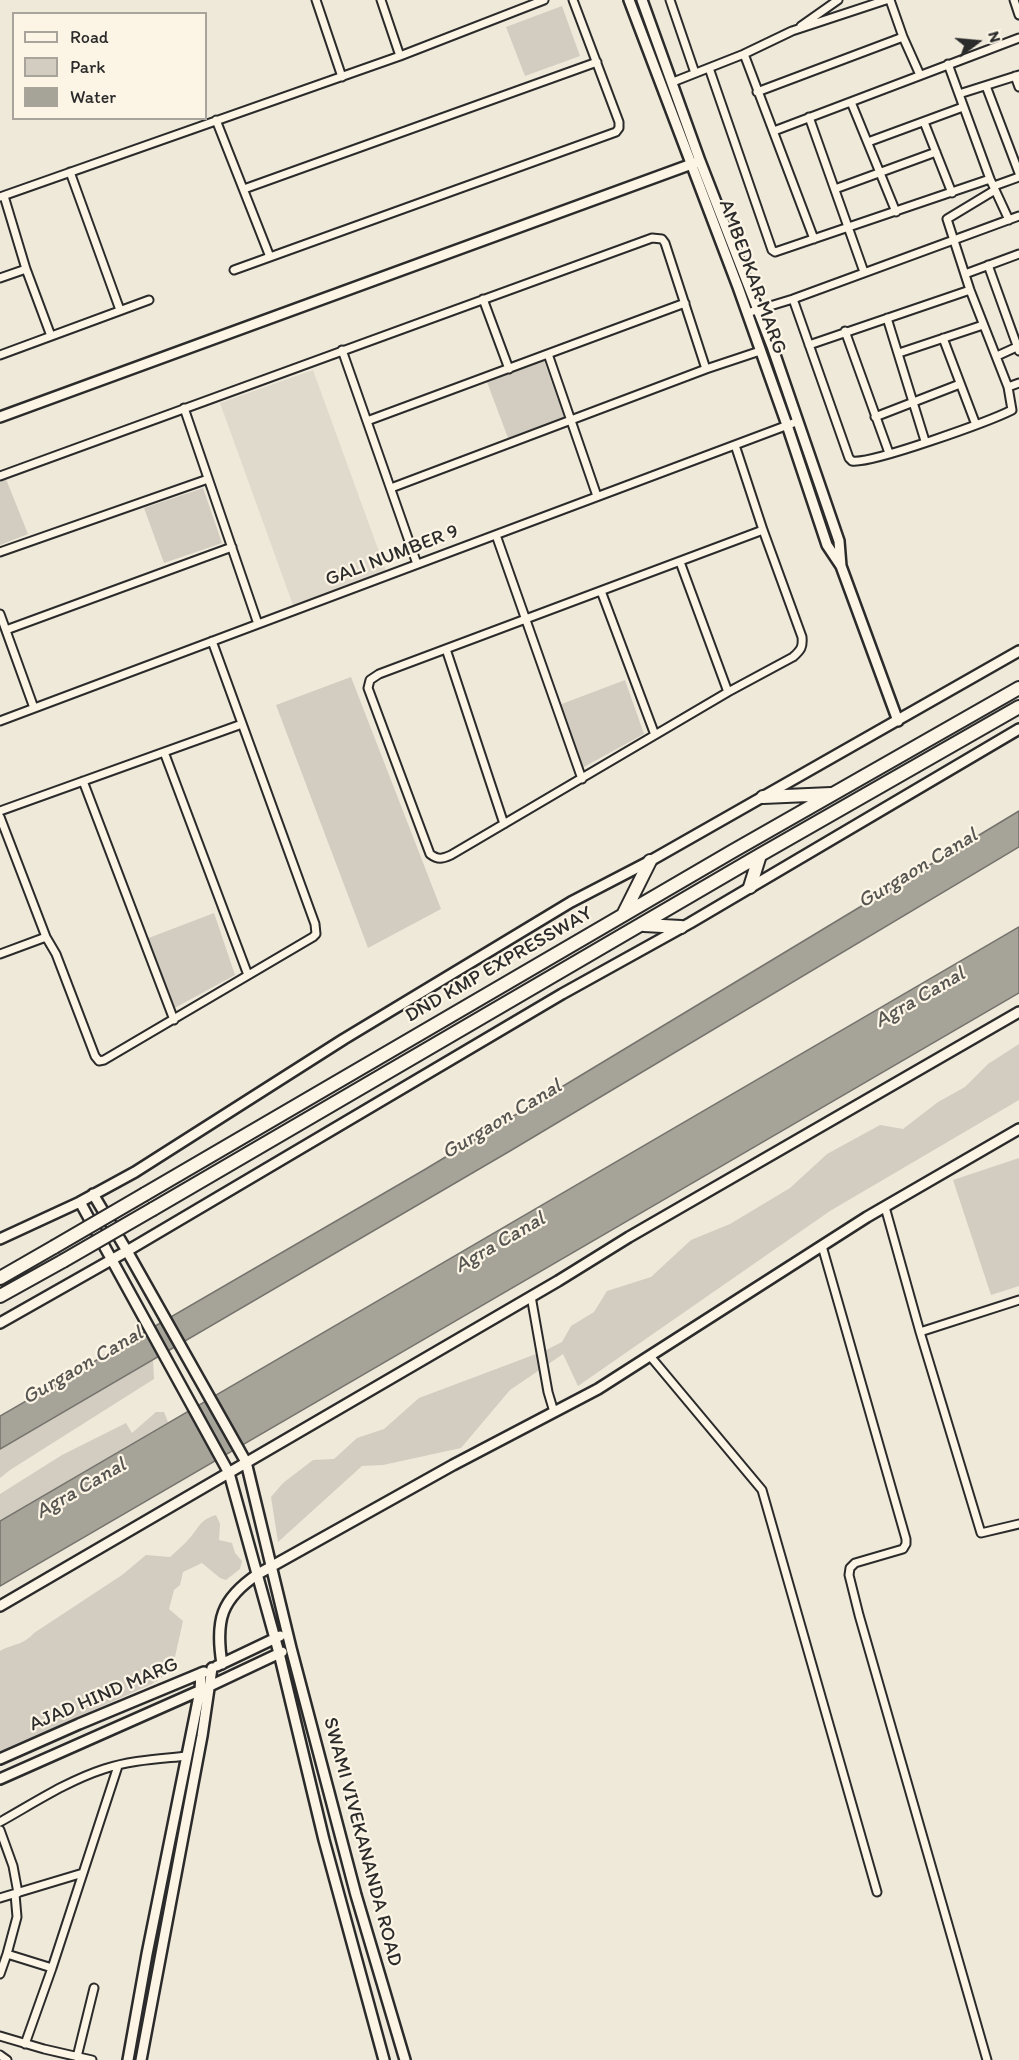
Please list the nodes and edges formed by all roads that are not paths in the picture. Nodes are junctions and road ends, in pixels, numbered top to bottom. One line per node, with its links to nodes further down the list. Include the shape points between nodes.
1 (315, 0): 23 (street)
2 (381, 0): 16 (street)
3 (544, 0): 16 (street)
4 (573, 0): 17 (street)
5 (628, 0): 37 (street, AMBEDKAR MARG)
6 (642, 0): 24 (street, AMBEDKAR MARG)
7 (669, 0): 20 (street)
8 (838, 0): 12 (street)
9 (888, 0): 12 (street); 13 (street)
10 (1014, 0): 11 (street)
11 (1019, 15)
12 (792, 32): 15 (street)
13 (903, 37): 21 (street); 27 (street)
14 (1019, 38): 18 (street)
15 (744, 54): 19 (street); 27 (street)
16 (400, 56): 23 (street)
17 (597, 63): 42 (street); 52 (street, via 619,122 616,132)
18 (948, 64): 21 (street); 28 (street)
19 (709, 68): 20 (street); 51 (street, via 773,251)
20 (695, 73): 24 (street)
21 (920, 75): 29 (street)
22 (1017, 76): 25 (street); 26 (street)
23 (342, 77): 32 (street)
24 (673, 82): 37 (street, AMBEDKAR MARG)
25 (986, 86): 28 (street); 40 (street)
26 (1019, 87)
27 (757, 92): 34 (street)
28 (959, 94): 30 (street)
29 (851, 102): 31 (street); 35 (street)
30 (963, 107): 33 (street); 41 (street)
31 (809, 117): 34 (street); 43 (street)
32 (216, 120): 38 (street); 42 (street)
33 (924, 122): 35 (street); 36 (street)
34 (774, 131): 51 (street)
35 (868, 142): 39 (street)
36 (936, 152): 39 (street); 44 (street)
37 (695, 163): 66 (street, AMBEDKAR MARG); 67 (street, AMBEDKAR MARG); 88 (street)
38 (70, 172): 45 (street); 65 (street)
39 (881, 172): 43 (street); 46 (street)
40 (1019, 175): 41 (street)
41 (993, 185): 44 (street); 48 (street); 50 (street, via 947,219)
42 (244, 189): 52 (street)
43 (835, 189): 49 (street)
44 (952, 193): 46 (street)
45 (2, 197): 55 (street)
46 (896, 212): 49 (street)
47 (1019, 216): 48 (street)
48 (1009, 220): 50 (street)
49 (848, 229): 51 (street); 57 (street)
50 (954, 238): 57 (street); 58 (street)
51 (814, 239)
52 (270, 257): 56 (street)
53 (1018, 257): 54 (street)
54 (988, 265): 58 (street); 74 (street)
55 (26, 269): 59 (street); 71 (street)
56 (234, 270)
57 (864, 272): 62 (street)
58 (965, 274): 60 (street)
59 (0, 278)
60 (970, 290): 68 (street); 69 (street)
61 (483, 299): 64 (street, via 659,238 665,243); 75 (street); 81 (street)
62 (793, 299): 66 (street); 73 (street)
63 (149, 300): 65 (street)
64 (685, 303): 78 (street); 82 (street)
65 (120, 310): 71 (street)
66 (758, 310): 67 (street); 92 (street, AMBEDKAR MARG)
67 (747, 314): 76 (street, AMBEDKAR MARG)
68 (887, 318): 70 (street); 77 (street)
69 (983, 325): 72 (street); 80 (street)
70 (845, 331): 73 (street); 89 (street)
71 (51, 336): 79 (street)
72 (943, 338): 77 (street); 84 (street)
73 (809, 345): 96 (street, via 849,458 855,462)
74 (1018, 348): 80 (street)
75 (342, 350): 87 (street); 91 (street)
76 (760, 351): 82 (street); 92 (street, AMBEDKAR MARG)
77 (899, 353): 86 (street)
78 (548, 354): 81 (street); 90 (street)
79 (0, 355)
80 (997, 356): 85 (street)
81 (509, 369): 91 (street)
82 (706, 369): 90 (street)
83 (1019, 383): 85 (street)
84 (960, 384): 86 (street); 93 (street)
85 (1008, 387): 93 (street, via 1012,410)
86 (913, 402): 89 (street); 94 (street)
87 (184, 408): 97 (street); 98 (street)
88 (0, 417)
89 (875, 417): 96 (street)
90 (571, 420): 99 (street); 100 (street)
91 (367, 421): 99 (street)
92 (792, 423): 95 (street, GALI NUMBER 9); 120 (street, AMBEDKAR MARG, via 839,541 841,566)
93 (976, 425): 94 (street)
94 (925, 441): 96 (street)
95 (735, 445): 100 (street, GALI NUMBER 9); 101 (street)
96 (889, 453)
97 (0, 476)
98 (208, 479): 103 (street); 104 (street)
99 (391, 488): 106 (street)
100 (597, 496): 102 (street, GALI NUMBER 9)
101 (763, 530): 105 (street); 116 (street, via 803,645 793,657)
102 (496, 535): 106 (street, GALI NUMBER 9); 109 (street)
103 (232, 547): 110 (street); 111 (street)
104 (0, 552)
105 (680, 561): 107 (street); 116 (street)
106 (417, 564): 110 (street, GALI NUMBER 9)
107 (601, 591): 109 (street); 123 (street)
108 (0, 614): 111 (street)
109 (526, 619): 113 (street); 125 (street)
110 (258, 624): 112 (street, GALI NUMBER 9)
111 (6, 630): 118 (street)
112 (212, 641): 118 (street, GALI NUMBER 9); 121 (street)
113 (446, 649): 131 (street); 131 (street, via 374,676 368,688 430,854 442,859)
114 (1019, 651): 120 (street)
115 (1019, 688): 127 (highway, DND KMP EXPRESSWAY)
116 (729, 693): 123 (street)
117 (1019, 707): 132 (highway, DND KMP EXPRESSWAY)
118 (34, 708): 119 (street, GALI NUMBER 9)
119 (0, 721)
120 (898, 721): 128 (street)
121 (242, 724): 124 (street); 140 (street, via 317,930 313,937)
122 (1019, 729): 134 (street)
123 (655, 735): 125 (street)
124 (164, 752): 126 (street); 140 (street)
125 (582, 779): 131 (street)
126 (83, 781): 129 (street); 142 (street)
127 (834, 794): 128 (highway); 135 (highway, DND KMP EXPRESSWAY)
128 (763, 797): 133 (street)
129 (0, 811)
130 (0, 817): 138 (street)
131 (504, 824)
132 (760, 855): 134 (highway); 136 (highway, DND KMP EXPRESSWAY)
133 (651, 861): 135 (highway); 144 (street, via 571,902 344,1039 135,1172)
134 (750, 887): 137 (street)
135 (622, 916): 151 (highway, DND KMP EXPRESSWAY, bridge)
136 (643, 925): 137 (highway); 152 (highway, DND KMP EXPRESSWAY, bridge)
137 (681, 927): 149 (street)
138 (46, 937): 139 (street); 142 (street, via 99,1061)
139 (0, 954)
140 (249, 975): 142 (street)
141 (1019, 1012): 153 (street)
142 (174, 1020)
143 (1019, 1129): 146 (street)
144 (93, 1194): 145 (street); 149 (street, SWAMI VIVEKANANDA ROAD)
145 (80, 1202): 147 (street); 150 (street)
146 (885, 1207): 148 (street); 156 (street)
147 (0, 1239)
148 (822, 1246): 157 (street); 197 (street, via 906,1539 903,1548 855,1563 849,1575)
149 (127, 1251): 150 (street); 159 (street, SWAMI VIVEKANANDA ROAD)
150 (110, 1260): 155 (street); 160 (street)
151 (0, 1278)
152 (0, 1296)
153 (531, 1296): 158 (street); 159 (street)
154 (1019, 1301): 156 (street)
155 (0, 1323)
156 (920, 1332): 161 (street, via 981,1533)
157 (650, 1356): 158 (street); 180 (street, via 762,1490)
158 (554, 1412): 162 (street)
159 (246, 1462): 160 (street); 162 (street, SWAMI VIVEKANANDA ROAD)
160 (229, 1473): 163 (street); 164 (street)
161 (1019, 1524)
162 (272, 1567): 163 (street); 165 (street, SWAMI VIVEKANANDA ROAD)
163 (258, 1574): 166 (street); 169 (street, via 226,1602)
164 (0, 1606)
165 (288, 1633): 166 (street, AJAD HIND MARG); 167 (street, SWAMI VIVEKANANDA ROAD)
166 (275, 1638): 168 (street); 169 (street, AJAD HIND MARG)
167 (291, 1648): 168 (street); 196 (street, SWAMI VIVEKANANDA ROAD, via 356,1895)
168 (279, 1653): 171 (street); 195 (street, via 324,1840)
169 (217, 1666): 170 (street, AJAD HIND MARG); 171 (street)
170 (201, 1673): 172 (street); 174 (street, AJAD HIND MARG)
171 (210, 1686): 172 (street); 194 (street)
172 (200, 1691): 173 (street); 176 (street)
173 (187, 1756): 175 (street); 193 (street)
174 (0, 1759)
175 (118, 1766): 177 (street, via 63,1787); 179 (street)
176 (0, 1779)
177 (0, 1822)
178 (0, 1830): 181 (street, via 13,1866)
179 (83, 1873): 181 (street); 184 (street)
180 (876, 1892)
181 (16, 1893): 182 (street); 183 (street, via 17,1917)
182 (0, 1898)
183 (7, 1954): 184 (street); 185 (street)
184 (52, 1968): 188 (street)
185 (0, 1974)
186 (94, 1988): 190 (street)
187 (0, 2036): 188 (street)
188 (25, 2044): 190 (street)
189 (0, 2055): 191 (street)
190 (77, 2057): 192 (street)
191 (7, 2060)
192 (92, 2060)
193 (128, 2060)
194 (141, 2060)
195 (384, 2060)
196 (405, 2060)
197 (987, 2060)

